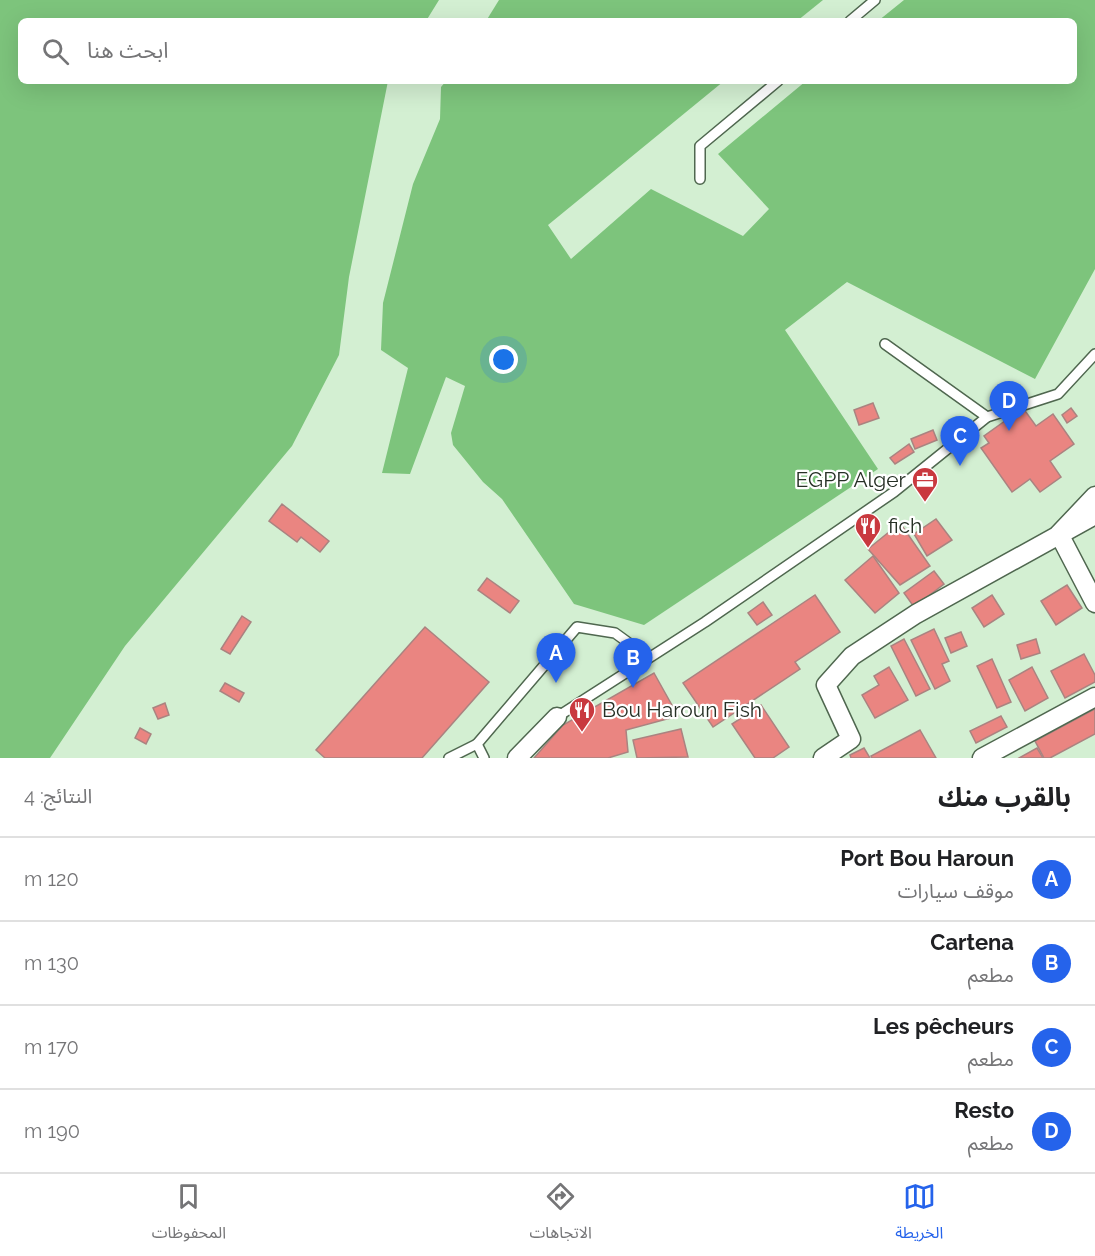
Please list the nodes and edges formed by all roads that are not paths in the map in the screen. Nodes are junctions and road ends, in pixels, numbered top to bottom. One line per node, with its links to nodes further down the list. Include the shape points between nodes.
1 (875, 0): 2 (lane)
2 (854, 18)
3 (774, 84): 4 (lane, via 700,146)
4 (700, 179)
5 (885, 344): 7 (lane)
6 (1095, 354): 7 (lane, via 1058,394)
7 (987, 417): 12 (lane, via 894,492)
8 (1095, 496): 10 (street)
9 (1095, 516): 10 (street)
10 (1059, 534): 11 (street); 19 (street, via 916,614 852,656 826,685 850,739)
11 (1095, 603)
12 (648, 657): 14 (lane); 15 (lane, via 615,633 578,627)
13 (1095, 697): 20 (street)
14 (557, 717): 18 (street)
15 (477, 744): 16 (lane); 17 (lane)
16 (449, 758)
17 (484, 758)
18 (518, 758)
19 (823, 758)
20 (982, 758)

